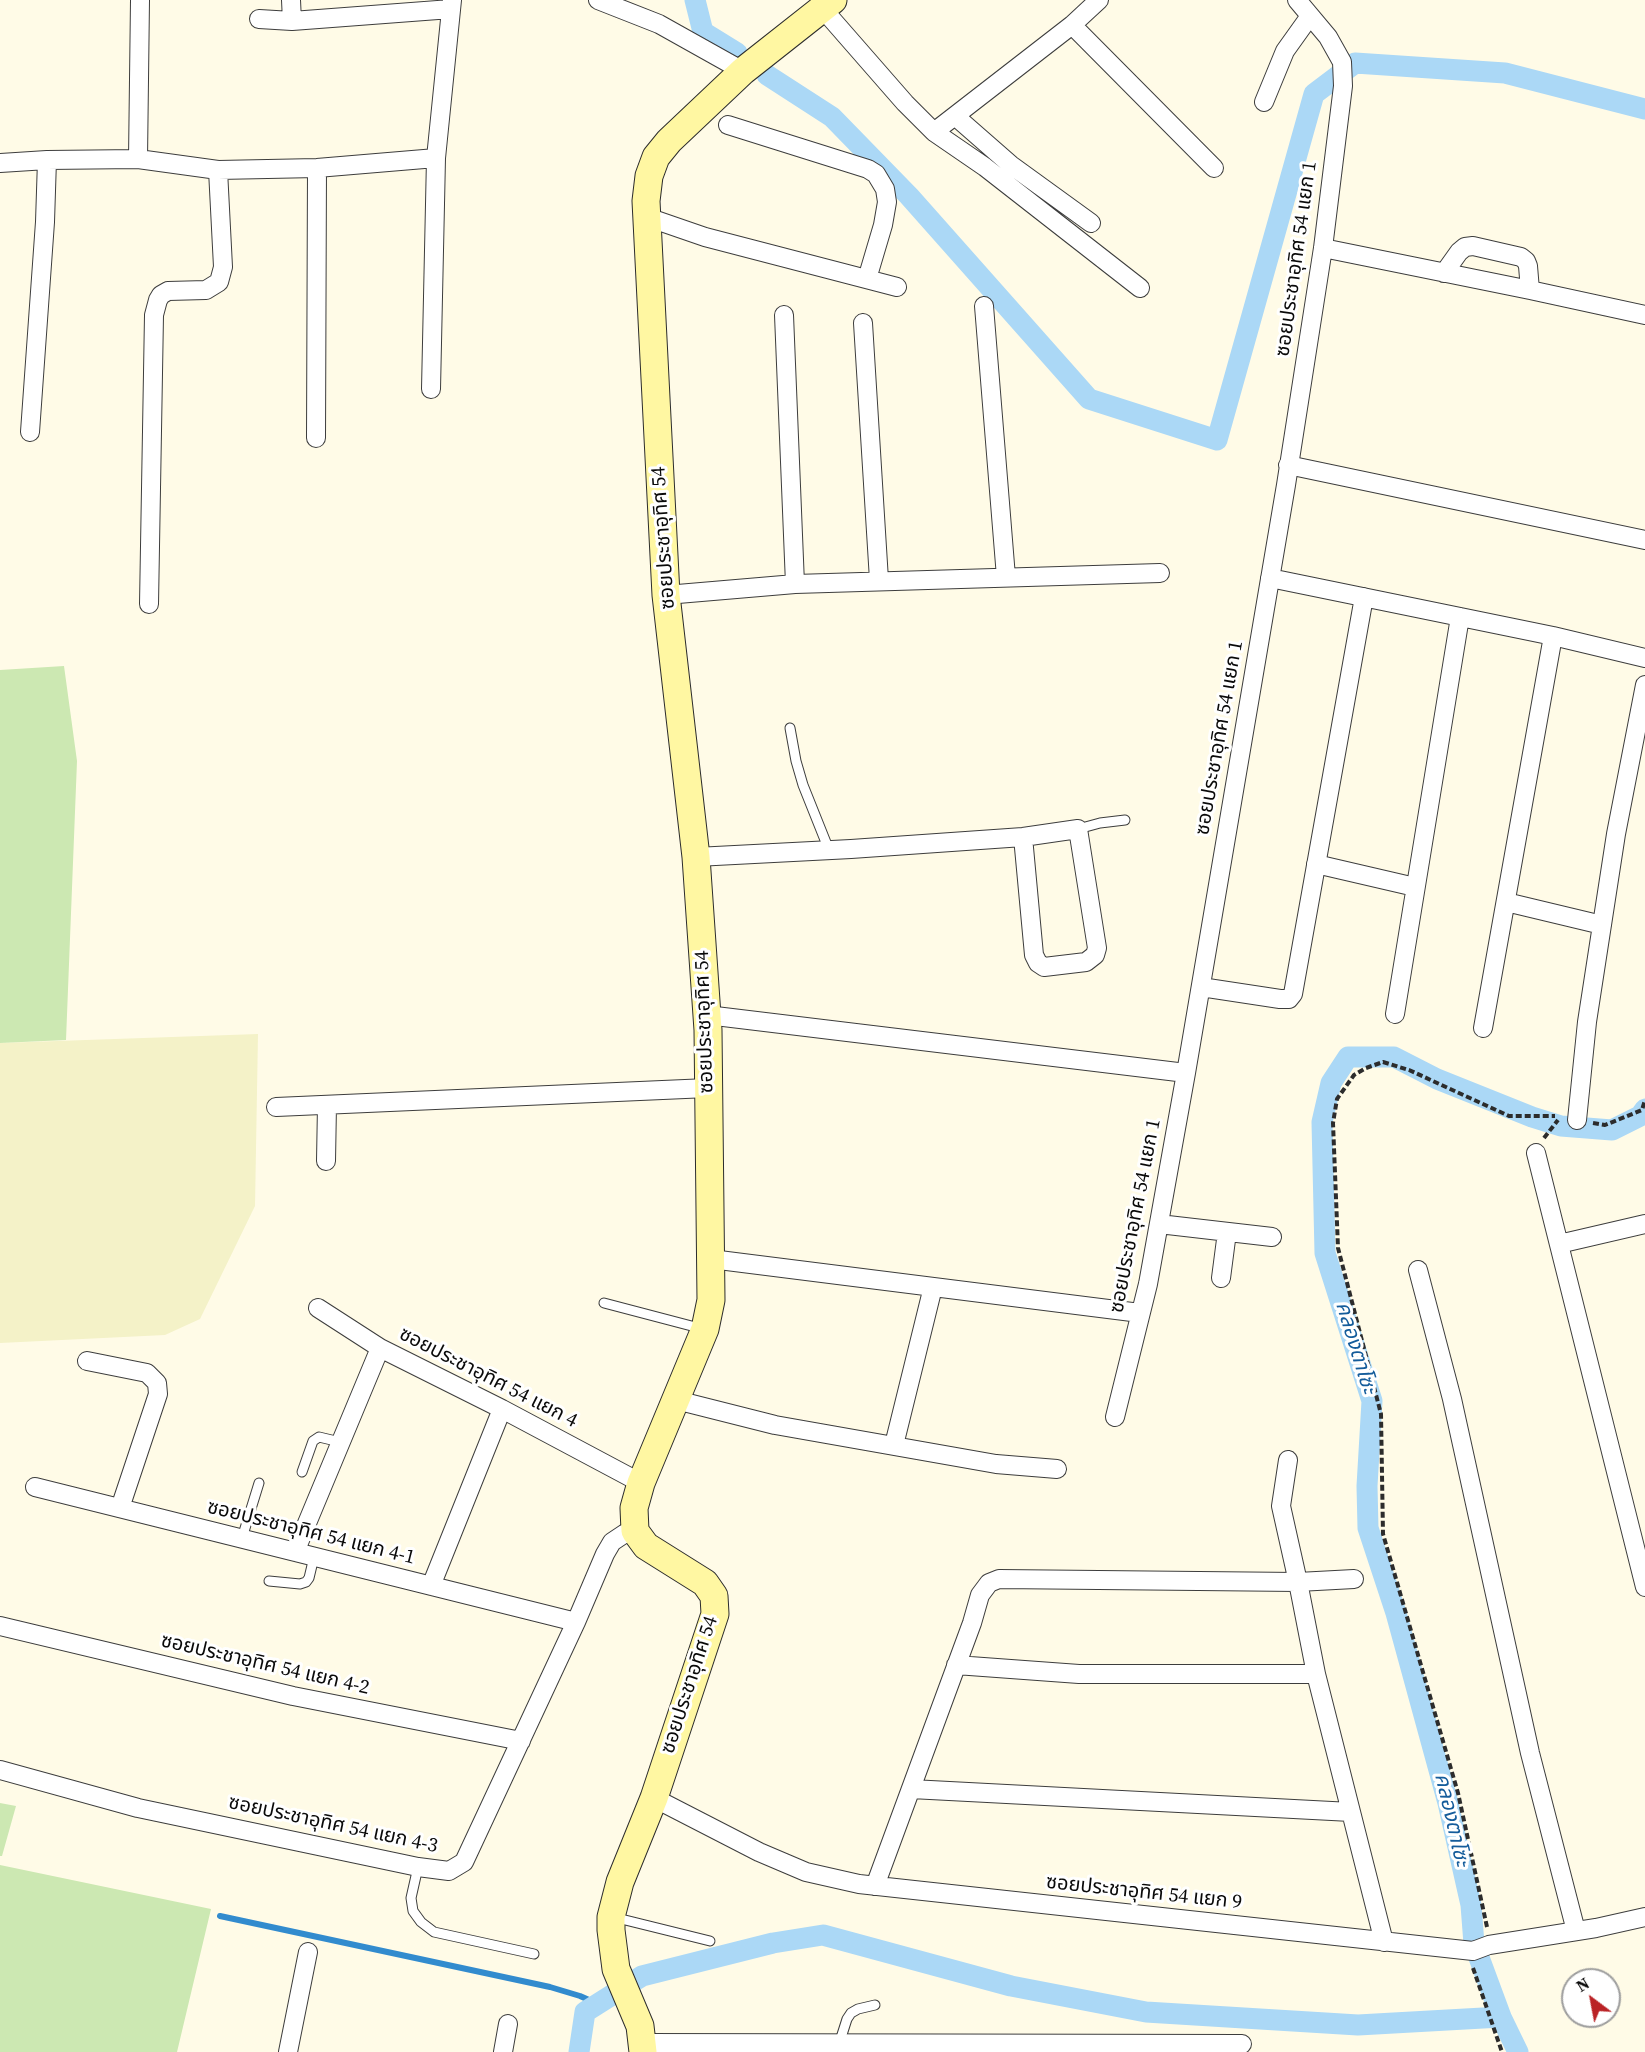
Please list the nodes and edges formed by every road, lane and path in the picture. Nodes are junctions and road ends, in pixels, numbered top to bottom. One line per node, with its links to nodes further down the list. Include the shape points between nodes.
1 (140, 0): 19 (street)
2 (291, 0): 11 (street)
3 (598, 0): 6 (street)
4 (1099, 0): 12 (street)
5 (1297, 0): 9 (street)
6 (619, 4): 13 (street)
7 (828, 4): 13 (street, ซอยประชาอุทิศ 54); 17 (street, via 905,103)
8 (452, 5): 11 (street); 18 (street)
9 (1310, 16): 14 (street, via 1285,51); 27 (street, ซอยประชาอุทิศ 54 แยก 1, via 1342,62 1343,86)
10 (259, 19): 11 (street)
11 (292, 21)
12 (1072, 26): 15 (street); 23 (street)
13 (743, 71): 25 (street, ซอยประชาอุทิศ 54, via 656,157 649,176)
14 (1264, 102)
15 (955, 116): 17 (street); 26 (street, via 1011,165)
16 (728, 125): 29 (street, via 876,174 887,202)
17 (934, 132): 31 (street)
18 (436, 158): 22 (street); 37 (street)
19 (138, 159): 20 (street); 24 (street)
20 (47, 160): 21 (street); 38 (street)
21 (0, 163)
22 (317, 168): 24 (street); 39 (street)
23 (1214, 168)
24 (218, 170): 49 (street, via 223,267 219,282 206,290 168,291 158,300 154,315)
25 (647, 217): 29 (street, via 705,237); 47 (street, ซอยประชาอุทิศ 54)
26 (1091, 223)
27 (1323, 248): 28 (street); 40 (street, ซอยประชาอุทิศ 54 แยก 1)
28 (1444, 273): 32 (street); 32 (street, via 1459,252 1473,246 1521,257 1526,261)
29 (867, 279): 30 (street)
30 (897, 287)
31 (1140, 288)
32 (1530, 290): 35 (street)
33 (984, 306): 43 (street)
34 (784, 315): 46 (street)
35 (1645, 315)
36 (862, 323): 45 (street)
37 (430, 389)
38 (30, 432)
39 (316, 438)
40 (1288, 465): 41 (street); 44 (street, ซอยประชาอุทิศ 54 แยก 1)
41 (1645, 540)
42 (1160, 573): 43 (street)
43 (1006, 577): 45 (street)
44 (1270, 578): 48 (street); 64 (street, ซอยประชาอุทิศ 54 แยก 1)
45 (879, 580): 46 (street)
46 (795, 584): 47 (street)
47 (666, 595): 59 (street, ซอยประชาอุทิศ 54)
48 (1364, 597): 50 (street); 60 (street)
49 (149, 604)
50 (1460, 617): 51 (street); 61 (street)
51 (1553, 636): 52 (street); 62 (street)
52 (1645, 658)
53 (1645, 685): 63 (street)
54 (790, 728): 58 (lane, via 803,785)
55 (1125, 820): 56 (lane)
56 (1078, 829): 57 (street); 57 (street, via 1097,948 1086,962 1044,967 1038,963 1034,955)
57 (1023, 837): 58 (street)
58 (829, 850): 59 (street)
59 (696, 857): 66 (street, ซอยประชาอุทิศ 54)
60 (1316, 864): 61 (street); 64 (street, via 1289,999)
61 (1415, 887): 65 (street)
62 (1506, 902): 63 (street); 67 (street)
63 (1602, 925): 74 (street)
64 (1201, 987): 68 (street, ซอยประชาอุทิศ 54 แยก 1)
65 (1395, 1014)
66 (707, 1015): 68 (street); 69 (street, ซอยประชาอุทิศ 54)
67 (1483, 1028)
68 (1186, 1073): 77 (street, ซอยประชาอุทิศ 54 แยก 1)
69 (708, 1088): 71 (street); 82 (street, ซอยประชาอุทิศ 54)
70 (1645, 1100): 74 (path, via 1642,1110 1605,1125)
71 (327, 1105): 72 (street); 76 (street)
72 (276, 1107)
73 (1555, 1116): 129 (path, via 1509,1116 1383,1062 1354,1075 1337,1099 1334,1123 1338,1248 1381,1414 1383,1534 1458,1793 1488,1932)
74 (1577, 1120)
75 (1536, 1153): 81 (street)
76 (326, 1161)
77 (1159, 1224): 79 (street); 88 (street, ซอยประชาอุทิศ 54 แยก 1)
78 (1645, 1224): 81 (street)
79 (1227, 1232): 80 (street); 84 (street)
80 (1272, 1237)
81 (1559, 1244): 112 (street)
82 (711, 1259): 85 (street); 89 (street, ซอยประชาอุทิศ 54, via 711,1300)
83 (1418, 1270): 126 (street, via 1452,1399 1530,1753)
84 (1221, 1278)
85 (933, 1287): 88 (street); 96 (street)
86 (604, 1303): 89 (lane)
87 (318, 1308): 90 (street, ซอยประชาอุทิศ 54 แยก 4)
88 (1140, 1313): 94 (street, ซอยประชาอุทิศ 54 แยก 1)
89 (705, 1329): 92 (street, ซอยประชาอุทิศ 54)
90 (380, 1348): 93 (street, ซอยประชาอุทิศ 54 แยก 4); 95 (street)
91 (87, 1361): 103 (street, via 147,1373 157,1383 158,1394)
92 (676, 1400): 96 (street, via 775,1425); 101 (street, ซอยประชาอุทิศ 54)
93 (501, 1409): 101 (street, ซอยประชาอุทิศ 54 แยก 4); 111 (street)
94 (1114, 1417)
95 (340, 1442): 99 (lane, via 319,1437 313,1442); 106 (street)
96 (894, 1445): 98 (street, via 996,1464)
97 (1288, 1460): 110 (street, via 1281,1506)
98 (1057, 1469)
99 (302, 1472)
100 (259, 1483): 105 (lane)
101 (641, 1483): 104 (street, ซอยประชาอุทิศ 54, via 634,1508)
102 (35, 1487): 103 (street, ซอยประชาอุทิศ 54 แยก 4-1)
103 (120, 1508): 105 (street, ซอยประชาอุทิศ 54 แยก 4-1)
104 (635, 1531): 113 (street, ซอยประชาอุทิศ 54 แยก 4-3, via 612,1542); 120 (street, ซอยประชาอุทิศ 54, via 646,1546 705,1583 714,1596 715,1614)
105 (242, 1539): 106 (street, ซอยประชาอุทิศ 54 แยก 4-1)
106 (295, 1552): 107 (street, ซอยประชาอุทิศ 54 แยก 4-1)
107 (314, 1557): 109 (lane, via 306,1582); 111 (street, ซอยประชาอุทิศ 54 แยก 4-1)
108 (1354, 1579): 110 (street)
109 (269, 1581)
110 (1298, 1582): 115 (street, via 999,1579 989,1582 980,1595); 116 (street)
111 (431, 1586): 113 (street, ซอยประชาอุทิศ 54 แยก 4-1)
112 (1645, 1587)
113 (576, 1622): 117 (street, ซอยประชาอุทิศ 54 แยก 4-3)
114 (0, 1626): 117 (street, ซอยประชาอุทิศ 54 แยก 4-2, via 293,1696)
115 (956, 1665): 116 (street, via 1079,1674); 119 (street)
116 (1316, 1674): 121 (street)
117 (521, 1741): 122 (street, ซอยประชาอุทิศ 54 แยก 4-3, via 464,1862 449,1871)
118 (0, 1770): 122 (street, ซอยประชาอุทิศ 54 แยก 4-3, via 138,1808)
119 (911, 1789): 121 (street); 123 (street)
120 (654, 1798): 123 (street, ซอยประชาอุทิศ 54 แยก 9, via 806,1872); 124 (street, ซอยประชาอุทิศ 54, via 620,1882)
121 (1351, 1812): 128 (street)
122 (418, 1867): 131 (lane, via 411,1898 413,1911 434,1932)
123 (875, 1886): 128 (street, ซอยประชาอุทิศ 54 แยก 9)
124 (611, 1917): 127 (lane); 136 (street, ซอยประชาอุทิศ 54, via 616,1969 640,2026)
125 (1645, 1917): 126 (street, ซอยประชาอุทิศ 54 แยก 9)
126 (1576, 1931): 129 (street, ซอยประชาอุทิศ 54 แยก 9)
127 (710, 1941)
128 (1384, 1942): 129 (street, ซอยประชาอุทิศ 54 แยก 9)
129 (1480, 1948): 139 (path, via 1489,2017)
130 (308, 1952): 137 (street)
131 (534, 1954)
132 (875, 2005): 134 (lane, via 851,2013)
133 (508, 2024): 138 (street)
134 (839, 2044): 135 (street); 136 (street)
135 (1242, 2044)
136 (643, 2048)
137 (288, 2052)
138 (503, 2052)
139 (1502, 2052)

